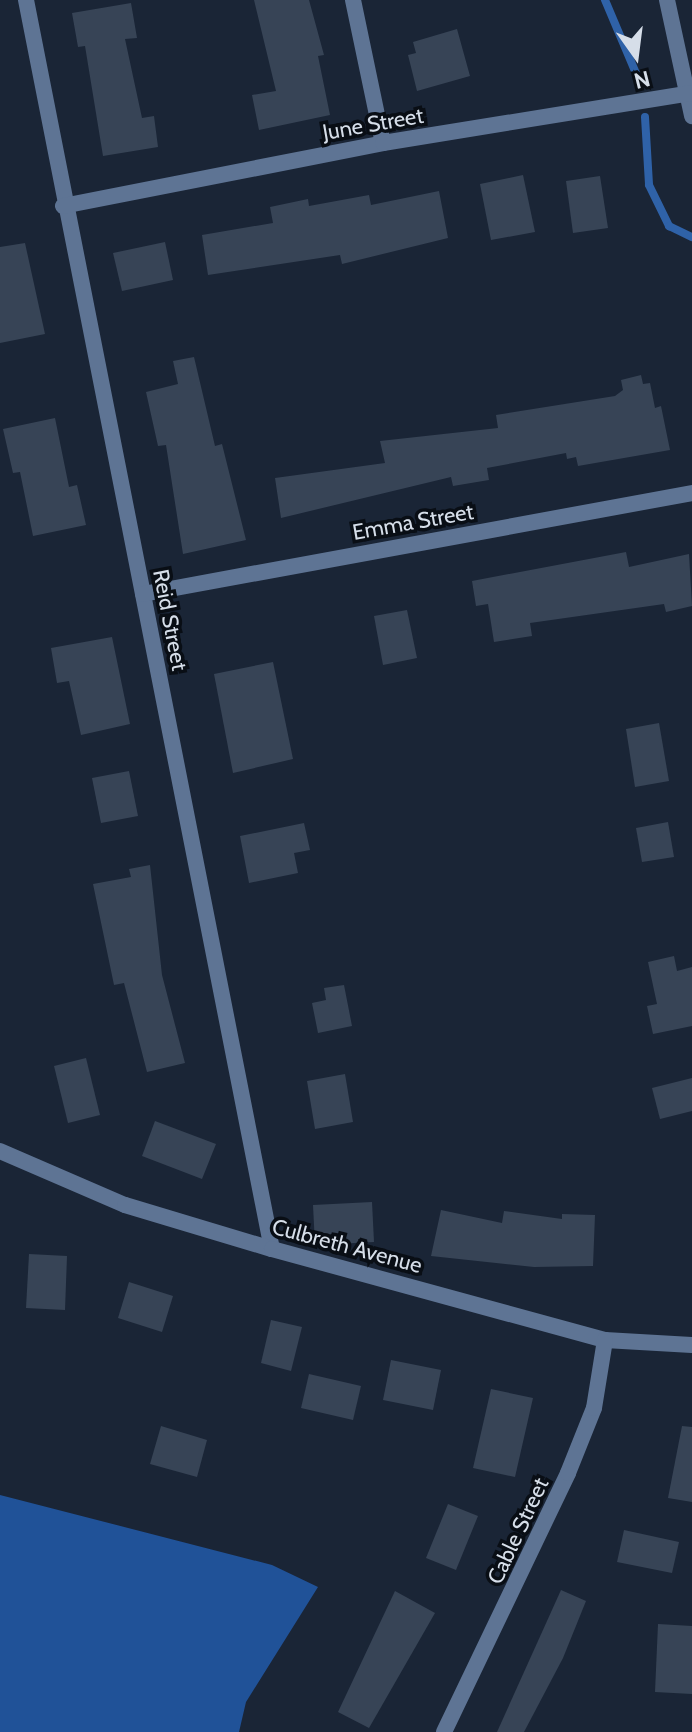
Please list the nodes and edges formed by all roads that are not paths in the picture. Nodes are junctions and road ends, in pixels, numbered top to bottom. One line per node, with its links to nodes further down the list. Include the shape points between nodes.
1 (26, 0): 7 (street, Reid Street)
2 (353, 0): 6 (street)
3 (667, 0): 4 (street)
4 (690, 94): 5 (street); 6 (street, June Street)
5 (692, 116)
6 (383, 143): 7 (street, June Street)
7 (63, 206): 9 (street, Reid Street)
8 (692, 493): 9 (street, Emma Street)
9 (143, 594): 11 (street, Reid Street)
10 (0, 1151): 11 (street, Culbreth Avenue, via 125,1205)
11 (272, 1249): 12 (street, Culbreth Avenue)
12 (605, 1340): 13 (street, Culbreth Avenue); 14 (street, Cable Street, via 594,1408 568,1473)
13 (692, 1345)
14 (444, 1732)

